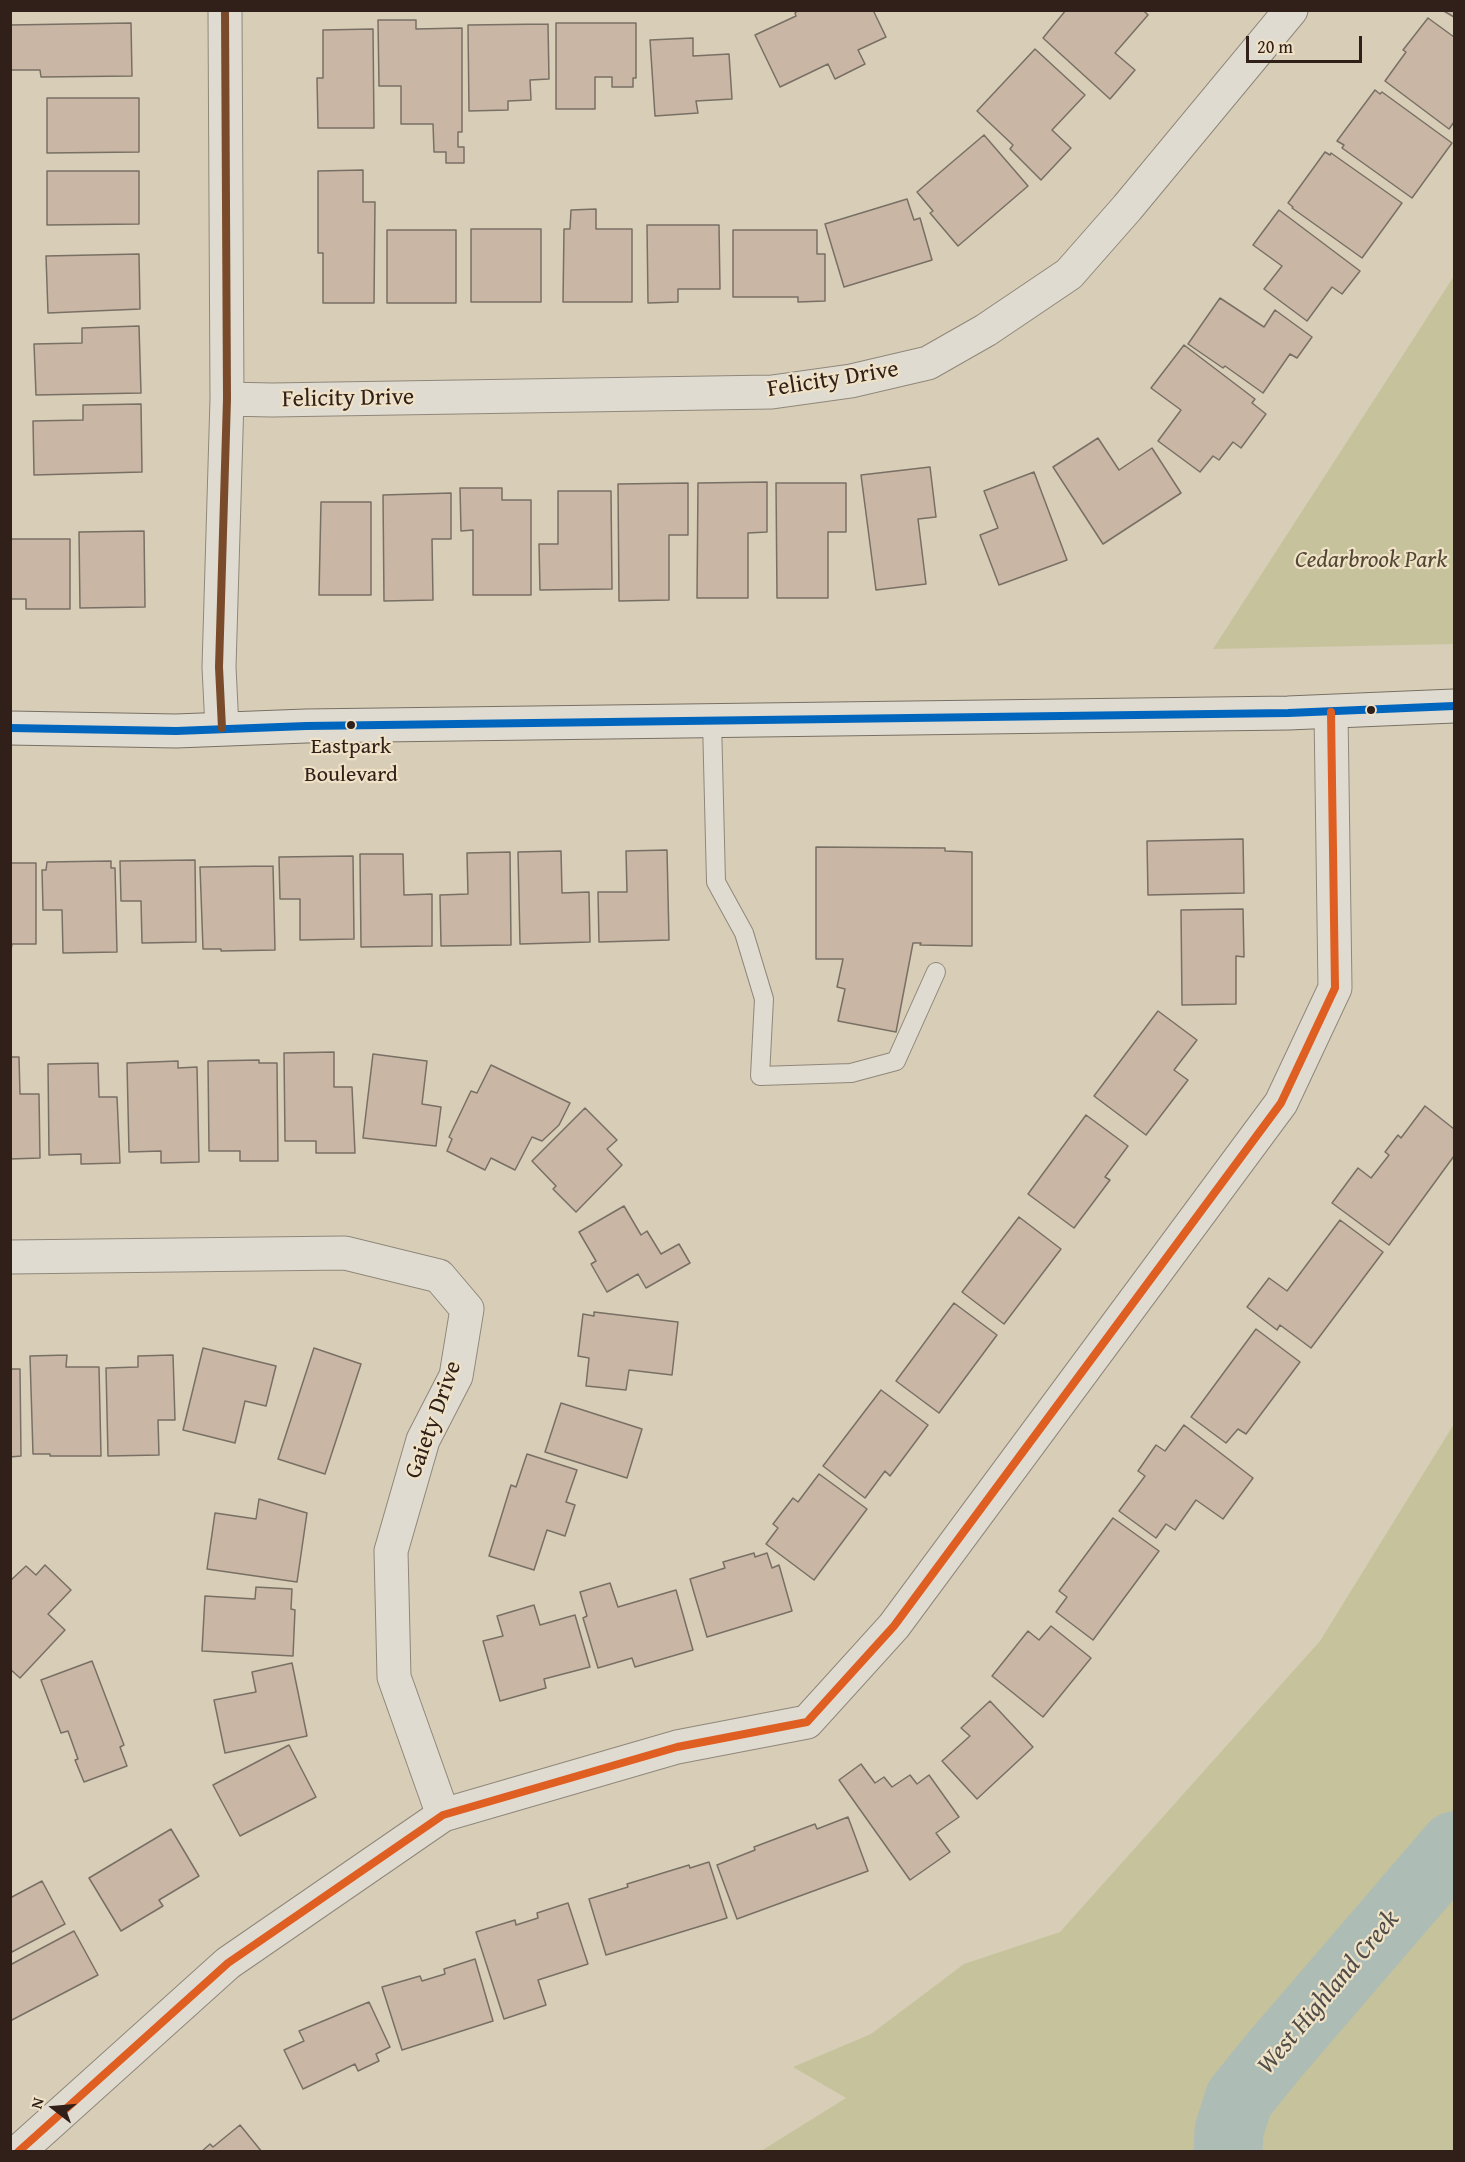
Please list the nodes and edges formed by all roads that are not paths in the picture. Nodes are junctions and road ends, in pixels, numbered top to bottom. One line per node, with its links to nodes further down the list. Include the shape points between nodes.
1 (225, 10): 3 (street)
2 (1291, 10): 3 (street, Felicity Drive, via 1069,274 986,330 928,363 851,381 772,392)
3 (227, 399): 8 (street, via 219,667)
4 (1455, 706): 5 (street)
5 (1331, 712): 6 (street); 11 (street, via 1335,988 1281,1103 894,1626 807,1722 677,1747)
6 (712, 721): 8 (street); 9 (lane, via 716,882 744,933 764,999 760,1077 851,1073 896,1061)
7 (10, 728): 8 (street)
8 (222, 728)
9 (936, 972)
10 (10, 1257): 11 (street, Gaiety Drive, via 345,1253 439,1275 467,1309 456,1376 423,1440 391,1551 394,1677)
11 (443, 1815): 12 (street, via 228,1963)
12 (18, 2151)

